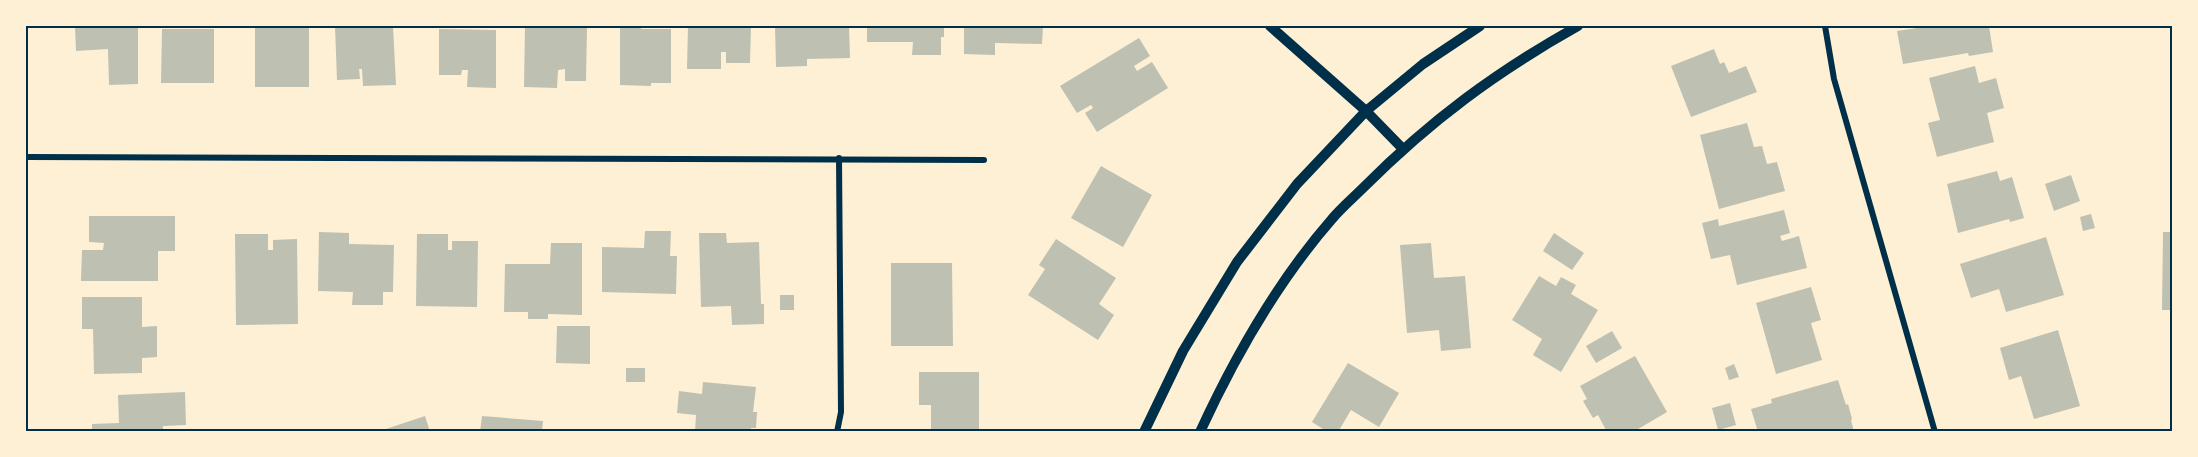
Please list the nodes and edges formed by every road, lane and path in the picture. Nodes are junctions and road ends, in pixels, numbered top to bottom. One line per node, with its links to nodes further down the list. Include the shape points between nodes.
1 (1270, 26): 5 (street)
2 (1480, 26): 5 (street, via 1423,64)
3 (1578, 26): 6 (street, via 1512,64)
4 (1825, 26): 13 (street, via 1834,79)
5 (1366, 111): 6 (street); 11 (street, via 1297,184 1237,262 1183,351)
6 (1402, 148): 12 (street, via 1332,218 1276,292 1226,377)
7 (26, 157): 8 (street)
8 (838, 158): 9 (street); 10 (street, via 841,412)
9 (984, 160)
10 (837, 432)
11 (1144, 432)
12 (1200, 432)
13 (1935, 432)

